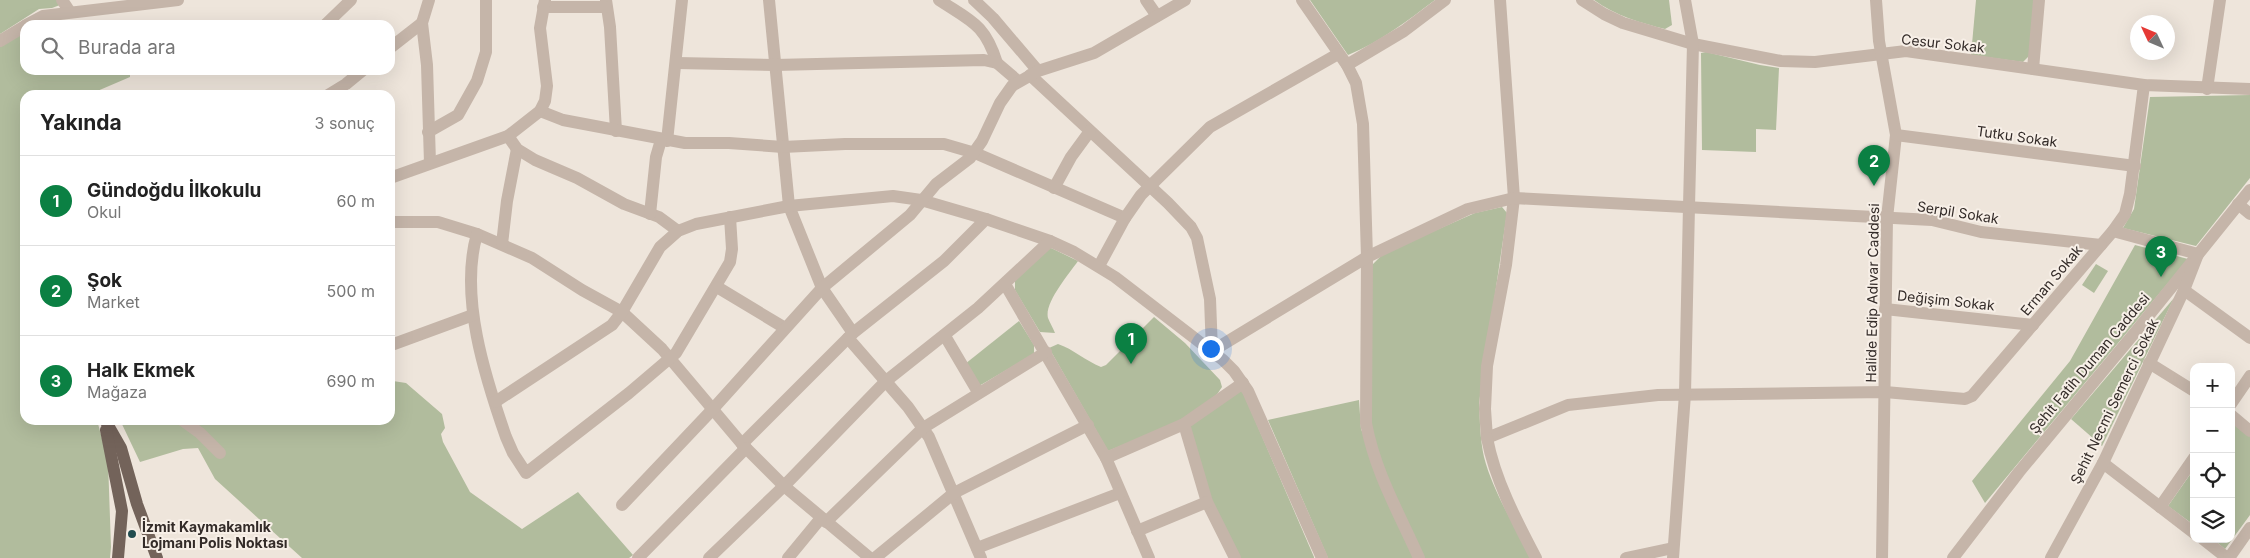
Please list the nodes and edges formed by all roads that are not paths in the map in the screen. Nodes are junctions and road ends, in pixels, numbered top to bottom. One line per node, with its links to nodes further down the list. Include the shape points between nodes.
1 (62, 0): 22 (street)
2 (178, 0): 22 (street)
3 (351, 0): 25 (street)
4 (429, 0): 26 (street)
5 (486, 0): 47 (street, via 486,52 477,81 458,115)
6 (682, 0): 33 (street)
7 (770, 0): 35 (street)
8 (939, 0): 34 (street, via 981,28)
9 (974, 0): 39 (street, via 993,18)
10 (1146, 0): 23 (street)
11 (1185, 0): 23 (street)
12 (1302, 0): 31 (street)
13 (1446, 0): 36 (street, via 1388,42)
14 (1500, 0): 60 (street)
15 (1582, 0): 30 (street, Cesur Sokak, via 1623,23)
16 (1685, 0): 30 (street)
17 (1876, 0): 32 (street, Halide Edip Adıvar Caddesi)
18 (2039, 0): 37 (street)
19 (2220, 0): 41 (street)
20 (544, 3): 21 (street); 44 (street, via 540,28 547,86)
21 (606, 3): 45 (street)
22 (70, 12): 24 (street)
23 (1157, 16): 39 (street, via 1094,53)
24 (35, 20)
25 (330, 20)
26 (422, 23): 29 (street); 47 (street)
27 (20, 29): 28 (street)
28 (0, 41)
29 (395, 44)
30 (1693, 44): 32 (street, Cesur Sokak, via 1781,61 1815,62); 64 (street)
31 (1338, 54): 36 (street); 57 (street, via 1220,120)
32 (1881, 55): 37 (street, Cesur Sokak, via 1906,51); 48 (street, Halide Edip Adıvar Caddesi)
33 (676, 63): 35 (street); 50 (street)
34 (996, 63): 35 (street, via 984,60); 39 (street)
35 (775, 65): 51 (street)
36 (1347, 65): 79 (street, via 1356,83 1363,124)
37 (2033, 69): 40 (street, Cesur Sokak)
38 (357, 75): 43 (street)
39 (1029, 76): 46 (street); 53 (street, via 1005,93)
40 (2144, 85): 41 (street, Cesur Sokak); 55 (street, Erman Sokak)
41 (2207, 88): 42 (street, Cesur Sokak)
42 (2250, 88)
43 (336, 90)
44 (540, 111): 45 (street, via 563,120); 49 (street)
45 (616, 130): 50 (street)
46 (1090, 131): 57 (street); 58 (street)
47 (428, 132): 54 (street)
48 (1896, 134): 55 (street, Tutku Sokak); 69 (street, Halide Edip Adıvar Caddesi)
49 (508, 136): 52 (street); 54 (street)
50 (664, 141): 51 (street); 65 (street, via 656,157)
51 (783, 147): 53 (street, via 944,144); 63 (street)
52 (518, 149): 65 (street, via 624,204); 76 (street)
53 (975, 153): 58 (street); 61 (street)
54 (430, 163): 56 (street)
55 (2135, 166): 73 (street, Erman Sokak, via 2125,214)
56 (395, 176)
57 (1149, 185): 68 (street); 94 (street, via 1187,222 1197,238 1210,299)
58 (1054, 188): 68 (street)
59 (2250, 190): 62 (street, Şehit Fatih Duman Caddesi)
60 (1514, 198): 64 (street, Serpil Sokak); 79 (street, Serpil Sokak, via 1468,209); 116 (street, via 1506,265 1487,366)
61 (921, 200): 63 (street, via 880,196); 70 (street); 83 (street, via 910,215)
62 (2238, 204): 66 (street); 78 (street, Şehit Fatih Duman Caddesi)
63 (789, 206): 67 (street); 83 (street)
64 (1690, 206): 69 (street, Serpil Sokak); 104 (street)
65 (650, 214): 72 (street)
66 (2250, 214)
67 (730, 217): 72 (street); 82 (street, via 732,256)
68 (1125, 218): 80 (street)
69 (1887, 218): 77 (street, Serpil Sokak, via 1932,220 1981,232); 85 (street, Halide Edip Adıvar Caddesi)
70 (986, 219): 75 (street); 90 (street, via 944,261)
71 (395, 222): 74 (street, via 438,222)
72 (678, 231): 86 (street, via 660,247)
73 (2113, 231): 77 (street, Erman Sokak); 78 (street)
74 (477, 234): 76 (street); 87 (street, via 470,266)
75 (1050, 241): 80 (street); 81 (street)
76 (502, 244): 86 (street, via 532,258)
77 (2101, 245): 88 (street, Erman Sokak)
78 (2198, 254): 84 (street, Şehit Necmi Semerci Sokak); 149 (street, Şehit Fatih Duman Caddesi, via 2019,472)
79 (1367, 257): 94 (street, Serpil Sokak); 145 (street, via 1366,424 1370,447)
80 (1099, 266): 94 (street)
81 (1005, 284): 91 (street); 95 (street)
82 (717, 286): 89 (street); 96 (street)
83 (822, 288): 89 (street); 90 (street)
84 (2184, 290): 92 (street); 97 (street, Şehit Necmi Semerci Sokak)
85 (1885, 309): 88 (street, Değişim Sokak); 103 (street, Halide Edip Adıvar Caddesi)
86 (622, 312): 96 (street, via 646,332); 106 (street, via 607,330)
87 (473, 315): 93 (street); 106 (street)
88 (2033, 325): 103 (street, Erman Sokak, via 1972,396 1965,399)
89 (785, 328): 107 (street)
90 (850, 336): 99 (street); 117 (street)
91 (945, 336): 99 (street); 102 (street)
92 (2250, 338)
93 (395, 344)
94 (1212, 351): 100 (street)
95 (1046, 352): 102 (street); 113 (street)
96 (670, 359): 106 (street, via 526,473 509,446); 107 (street)
97 (2149, 364): 101 (street); 120 (street, Şehit Necmi Semerci Sokak)
98 (2250, 376): 105 (street)
99 (886, 381): 114 (street); 122 (street)
100 (1243, 383): 109 (street); 144 (street, via 1272,441)
101 (2190, 389)
102 (978, 392): 114 (street)
103 (1884, 392): 104 (street); 148 (street, Halide Edip Adıvar Caddesi)
104 (1685, 394): 116 (street, via 1568,405); 134 (street)
105 (2235, 398)
106 (495, 402)
107 (712, 410): 117 (street); 126 (street)
108 (2235, 418): 115 (street)
109 (1184, 424): 119 (street); 125 (street)
110 (106, 425): 135 (main road, via 122,511)
111 (108, 425): 136 (main road, via 121,448)
112 (189, 425): 118 (street)
113 (1088, 425): 119 (street); 123 (street)
114 (923, 428): 123 (street, via 933,443); 128 (street)
115 (2250, 431)
116 (1486, 438): 146 (street, via 1498,479)
117 (744, 446): 122 (street); 137 (street)
118 (220, 452)
119 (1106, 458): 124 (street)
120 (2104, 464): 127 (street); 150 (street, Şehit Necmi Semerci Sokak)
121 (2190, 464): 127 (street)
122 (784, 486): 128 (street); 138 (street)
123 (954, 493): 133 (street); 141 (street)
124 (1120, 493): 131 (street); 133 (street)
125 (1207, 502): 131 (street); 143 (street)
126 (622, 505)
127 (2160, 507): 130 (street)
128 (823, 520): 139 (street); 140 (street)
129 (2250, 528): 151 (street)
130 (2190, 530)
131 (1137, 531): 142 (street)
132 (2208, 543): 151 (street)
133 (979, 553)
134 (1673, 553): 147 (street)
135 (118, 558)
136 (157, 558)
137 (638, 558)
138 (709, 558)
139 (788, 558)
140 (870, 558)
141 (875, 558)
142 (1149, 558)
143 (1235, 558)
144 (1322, 558)
145 (1420, 558)
146 (1536, 558)
147 (1626, 558)
148 (1882, 558)
149 (1953, 558)
150 (2051, 558)
151 (2228, 558)

